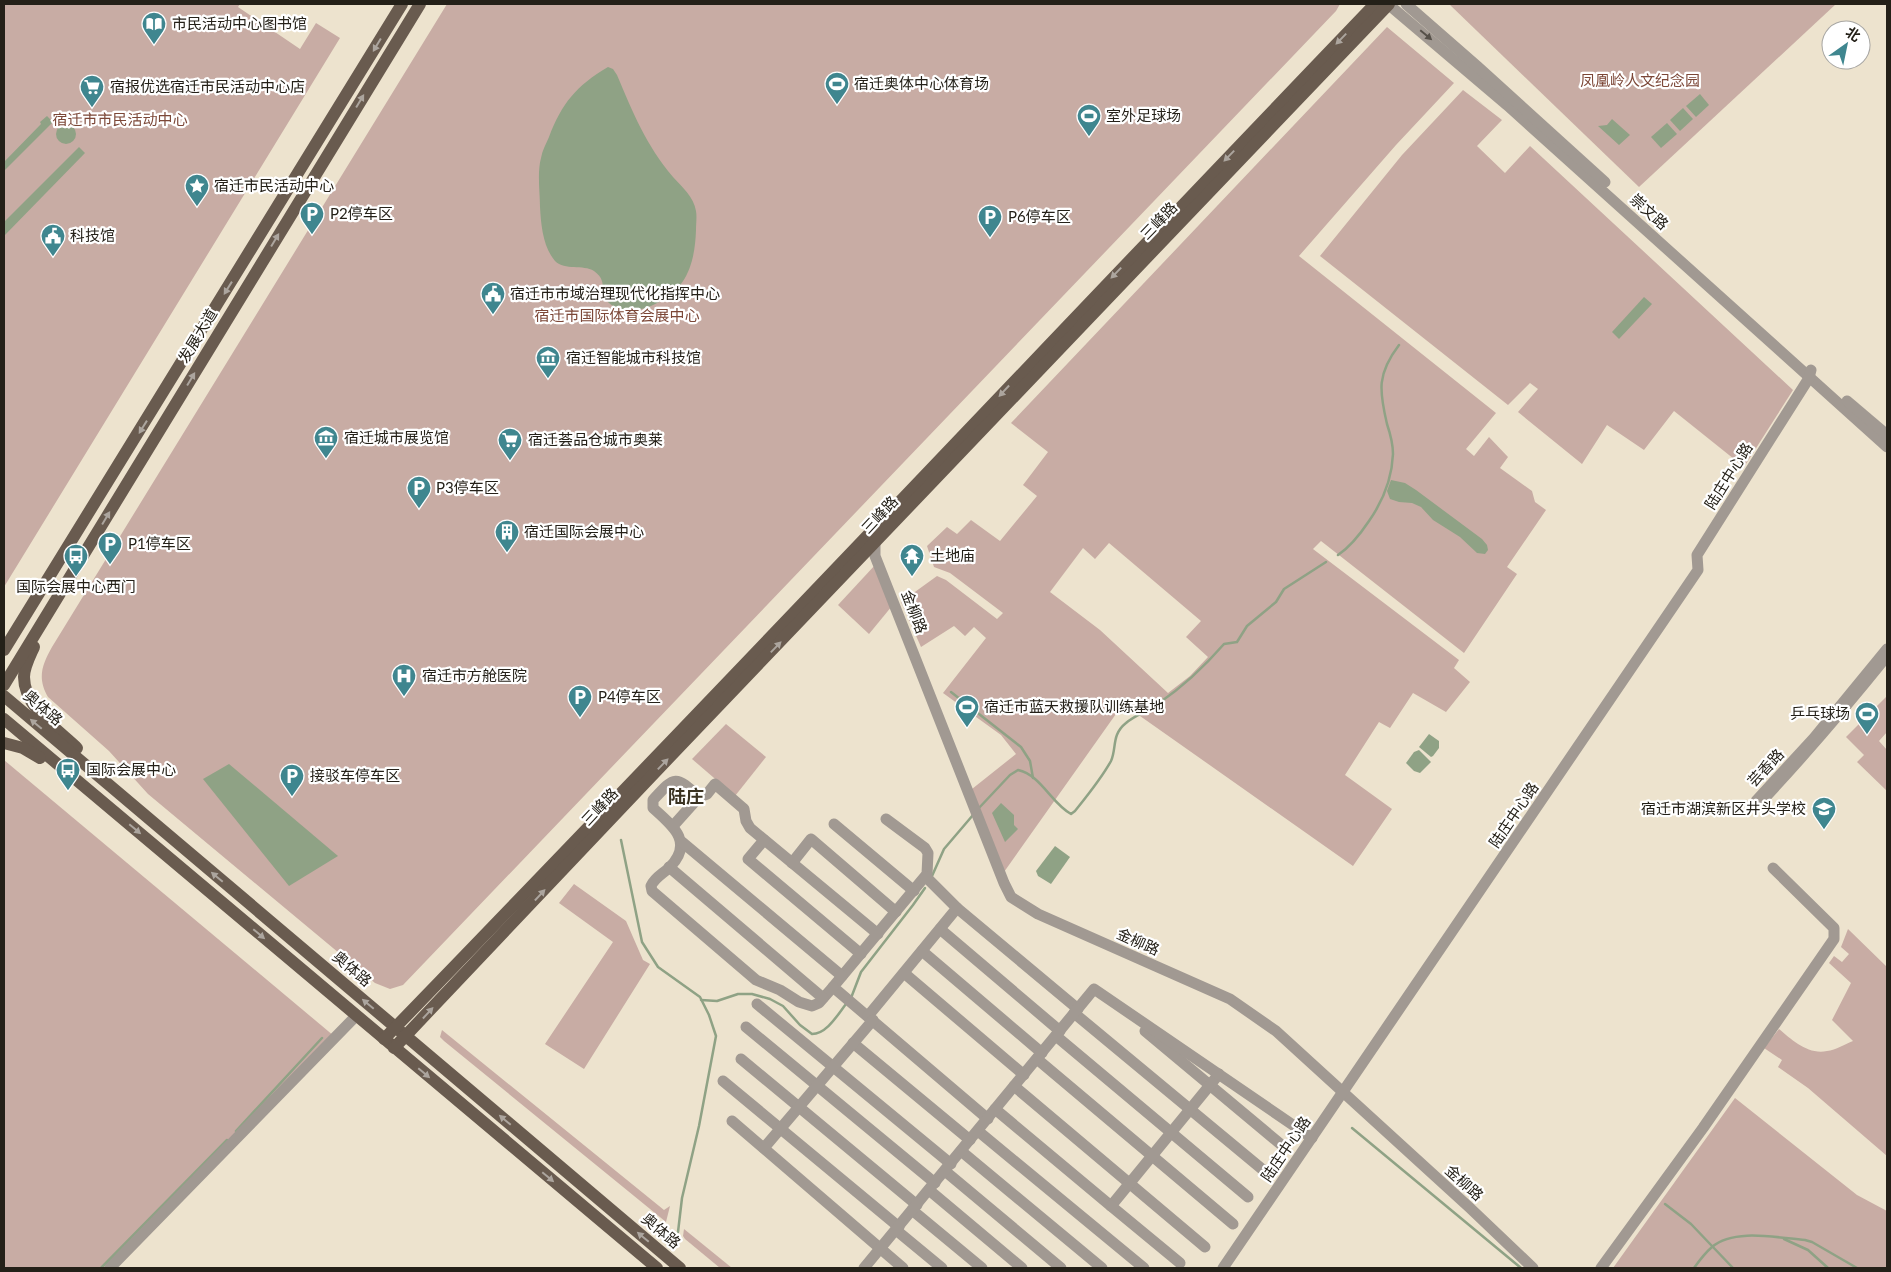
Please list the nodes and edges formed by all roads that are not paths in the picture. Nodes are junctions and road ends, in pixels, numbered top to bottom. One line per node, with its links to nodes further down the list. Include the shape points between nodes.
1 (402, 4): 10 (main road, 发展大道, one-way to 10)
2 (420, 4): 11 (main road, 发展大道, one-way to 2)
3 (1375, 4): 20 (main road, 三峰路, one-way to 20)
4 (1388, 4): 6 (street, 崇文路, one-way to 6); 9 (main road, 三峰路)
5 (1406, 4): 6 (street, 崇文路)
6 (1810, 374): 7 (street, 崇文路); 8 (street, 崇文路); 66 (street, 陆庄中心路, via 1697,555 1698,570)
7 (1887, 436)
8 (1887, 447)
9 (875, 544): 20 (main road, 三峰路, one-way to 9); 66 (street, 金柳路, via 875,556 1008,893 1014,900 1048,919 1230,999 1276,1031)
10 (48, 578): 12 (main road); 14 (main road, 发展大道)
11 (62, 589): 16 (main road, 发展大道); 23 (main road, via 28,662 24,677 28,696 38,711)
12 (4, 634)
13 (1887, 649): 15 (street, 芸香路, via 1814,738 1756,801 1760,804 1839,716)
14 (4, 650)
15 (1887, 656)
16 (4, 685)
17 (4, 696): 23 (main road, 奥体路, one-way to 17)
18 (4, 719): 24 (main road, 奥体路)
19 (4, 743): 24 (main road, via 36,754)
20 (639, 782): 21 (street); 50 (main road, 三峰路); 53 (main road, 三峰路, one-way to 20)
21 (658, 794): 22 (street, via 669,783 678,780); 27 (street, via 653,800 653,808)
22 (699, 797): 27 (street); 28 (street, via 716,784 744,809 747,825)
23 (127, 800): 50 (main road, 奥体路, one-way to 23)
24 (115, 813): 47 (main road, 奥体路, one-way to 47)
25 (886, 819): 33 (street, via 925,848 928,853)
26 (834, 824): 34 (street)
27 (672, 826): 29 (street)
28 (764, 840): 30 (street); 40 (street, via 748,859)
29 (682, 842): 31 (street, via 682,850); 42 (street)
30 (792, 863): 36 (street, via 811,840); 38 (street)
31 (669, 867): 44 (street); 44 (street, via 654,880 652,891 756,980 806,1005 812,1006)
32 (1773, 868): 104 (street, via 1834,928 1834,939)
33 (926, 877): 34 (street); 35 (street)
34 (914, 891): 36 (street)
35 (957, 908): 37 (street); 46 (street)
36 (896, 912): 38 (street)
37 (940, 929): 39 (street); 52 (street)
38 (878, 934): 40 (street)
39 (922, 951): 41 (street); 57 (street)
40 (861, 954): 42 (street)
41 (904, 973): 48 (street); 61 (street)
42 (842, 976): 43 (street)
43 (833, 987): 44 (street); 48 (street)
44 (823, 998)
45 (757, 1004): 59 (street)
46 (1076, 1011): 49 (street, via 1094,989); 52 (street); 68 (street)
47 (356, 1016): 54 (main road, 奥体路); 91 (street)
48 (870, 1018): 55 (street); 69 (street)
49 (1142, 1022): 60 (street); 63 (street, via 1148,1034)
50 (395, 1027): 53 (main road, 奥体路); 54 (main road, 三峰路)
51 (746, 1027): 64 (street)
52 (1058, 1034): 57 (street); 72 (street)
53 (406, 1036): 56 (main road, 三峰路); 93 (main road, 奥体路, one-way to 53)
54 (384, 1039): 56 (main road, 奥体路)
55 (853, 1043): 59 (street); 73 (street)
56 (394, 1048): 92 (main road, 奥体路, one-way to 92)
57 (1039, 1056): 61 (street); 78 (street)
58 (741, 1059): 67 (street)
59 (832, 1067): 64 (street); 79 (street)
60 (1219, 1074): 63 (street); 74 (street)
61 (1024, 1075): 65 (street)
62 (724, 1081): 71 (street)
63 (1210, 1085): 68 (street); 75 (street)
64 (817, 1086): 67 (street); 82 (street)
65 (1014, 1086): 69 (street); 81 (street)
66 (1343, 1093): 74 (street, 陆庄中心路); 103 (street, 金柳路)
67 (799, 1107): 71 (street); 85 (street)
68 (1190, 1109): 72 (street); 80 (street)
69 (991, 1114): 73 (street); 84 (street)
70 (732, 1121): 76 (street)
71 (780, 1128): 76 (street); 87 (street)
72 (1171, 1133): 78 (street); 83 (street)
73 (974, 1135): 77 (street); 101 (street)
74 (1312, 1138): 102 (street, 陆庄中心路)
75 (1284, 1147)
76 (764, 1148): 89 (street)
77 (961, 1151): 79 (street); 100 (street)
78 (1151, 1156): 81 (street); 86 (street)
79 (948, 1167): 82 (street); 99 (street)
80 (1268, 1174)
81 (1130, 1183): 84 (street); 88 (street)
82 (932, 1186): 85 (street); 98 (street)
83 (1248, 1197)
84 (1111, 1206): 90 (street)
85 (914, 1207): 87 (street); 97 (street)
86 (1233, 1224)
87 (897, 1228): 89 (street); 96 (street)
88 (1206, 1247)
89 (880, 1250): 94 (street); 95 (street)
90 (1180, 1263)
91 (110, 1268)
92 (657, 1268)
93 (680, 1268)
94 (864, 1268)
95 (903, 1268)
96 (942, 1268)
97 (982, 1268)
98 (1022, 1268)
99 (1062, 1268)
100 (1102, 1268)
101 (1144, 1268)
102 (1224, 1268)
103 (1533, 1268)
104 (1601, 1268)

